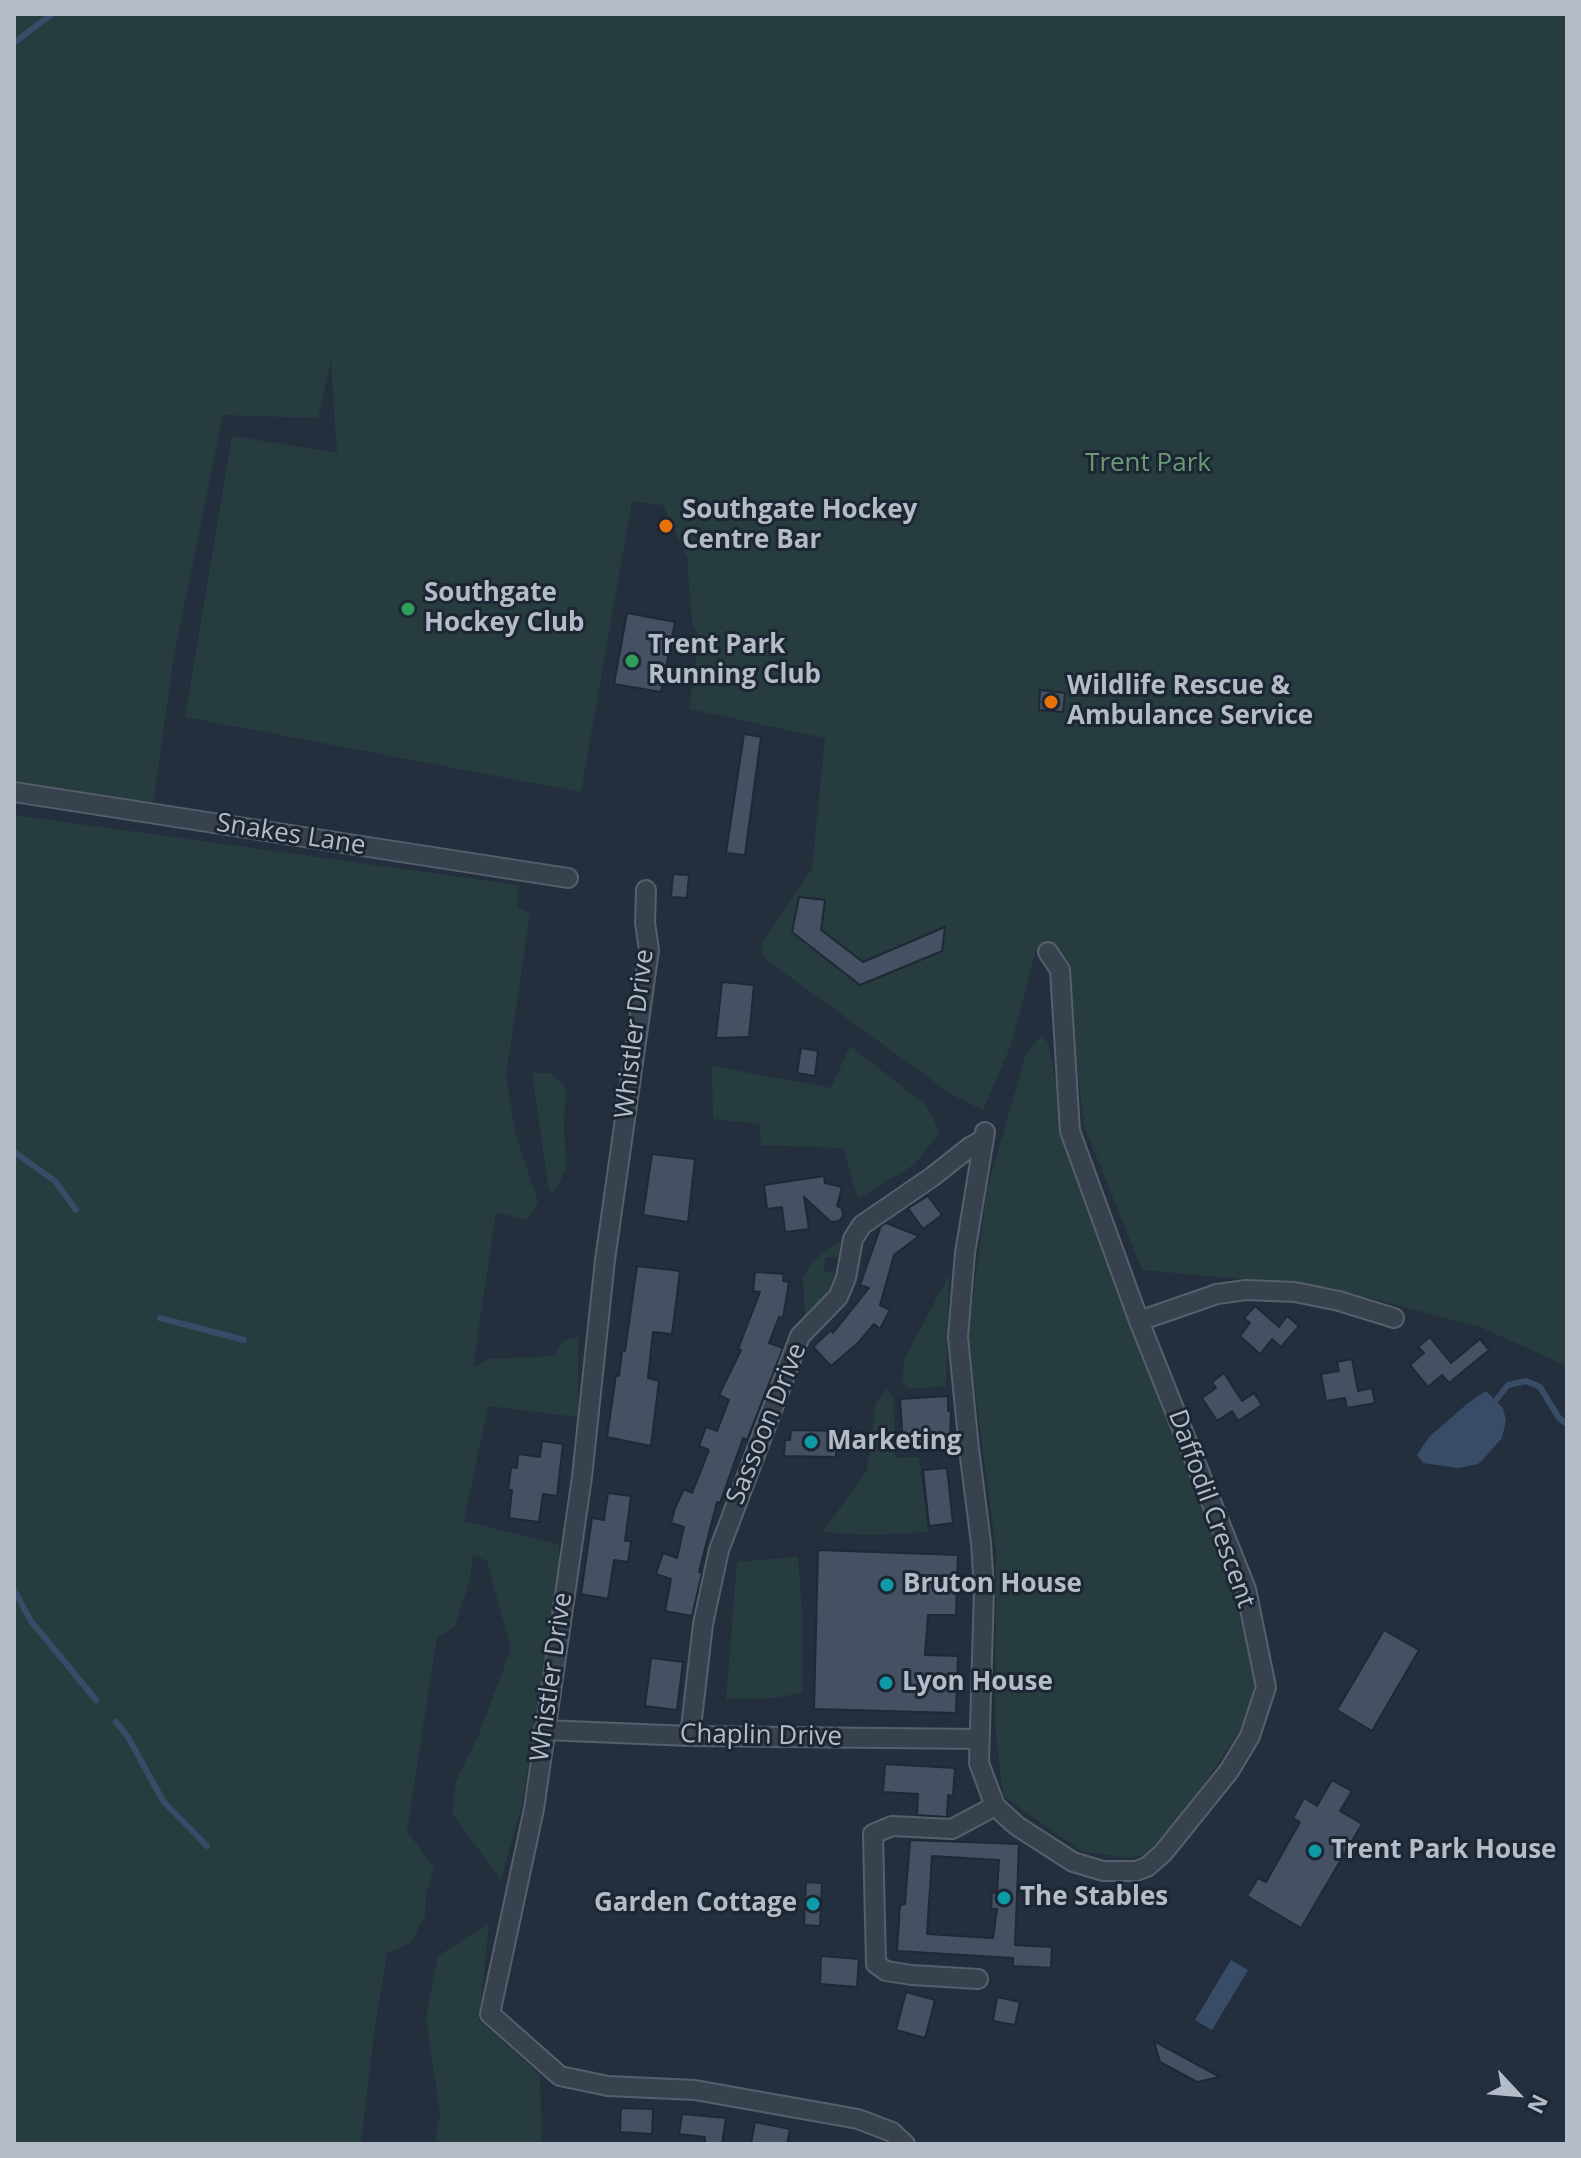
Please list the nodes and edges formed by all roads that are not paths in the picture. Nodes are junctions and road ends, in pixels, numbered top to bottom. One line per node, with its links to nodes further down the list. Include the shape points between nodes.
1 (14, 792): 2 (street, Snakes Lane)
2 (568, 878)
3 (646, 890): 8 (street, Whistler Drive, via 649,950)
4 (1048, 952): 7 (street, Daffodil Crescent, via 1060,970 1070,1131)
5 (983, 1137): 9 (street, Sassoon Drive, via 862,1225 853,1239 838,1297 800,1336 719,1550 703,1624); 10 (street, Daffodil Crescent, via 958,1337 983,1560)
6 (1394, 1318): 7 (street, via 1295,1292 1246,1290 1217,1294)
7 (1139, 1321): 11 (street, Daffodil Crescent, via 1246,1589 1266,1687 1250,1736 1229,1771 1186,1829 1147,1867 1103,1871 1073,1862)
8 (544, 1730): 9 (street, Chaplin Drive); 13 (street, Whistler Drive, via 534,1809 490,2014 560,2076 608,2086 695,2090 858,2119 892,2132)
9 (690, 1736): 10 (street, Chaplin Drive)
10 (979, 1739): 11 (street, Daffodil Crescent, via 979,1763)
11 (995, 1806): 12 (street, via 952,1829 892,1826 873,1834 876,1964 899,1973)
12 (978, 1979)
13 (905, 2144)

